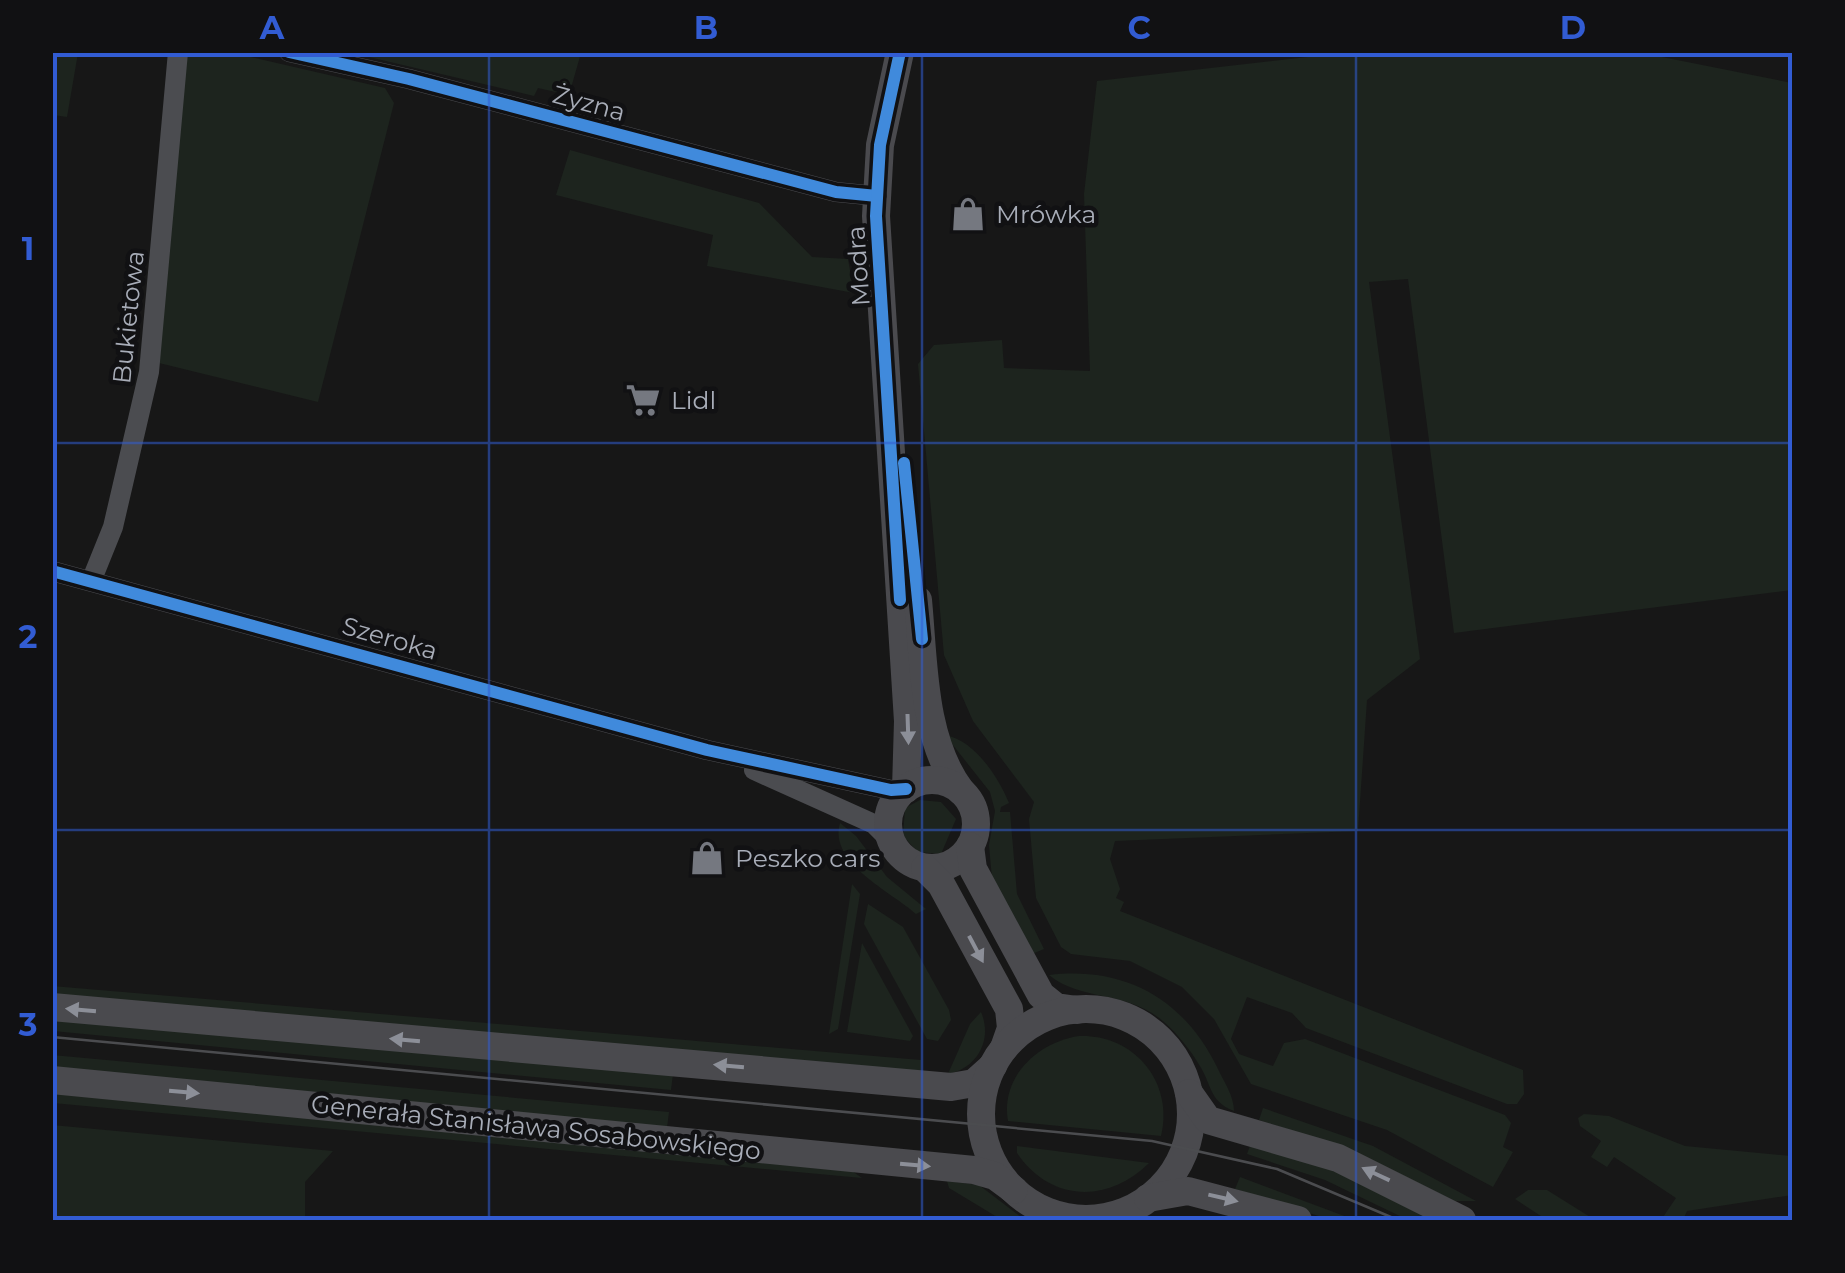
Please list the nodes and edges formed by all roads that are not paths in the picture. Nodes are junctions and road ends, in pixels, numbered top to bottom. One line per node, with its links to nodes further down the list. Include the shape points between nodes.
1 (178, 52): 7 (street, Bukietowa, via 150,372 113,526)
2 (289, 52): 4 (street, Żyzna, via 836,192)
3 (900, 52): 4 (main road, Modra)
4 (876, 196): 5 (main road, Modra)
5 (887, 359): 9 (main road, Modra, one-way to 9); 10 (main road, Modra, via 911,506 930,711 941,755)
6 (52, 571): 7 (street, Szeroka)
7 (92, 579): 8 (street, Szeroka)
8 (716, 752): 9 (street, Szeroka); 11 (street, Szeroka, via 874,824)
9 (906, 789): 10 (main road, via 933,780); 11 (main road, via 890,811)
10 (961, 791): 12 (main road, via 976,819)
11 (892, 842): 13 (main road, via 902,857)
12 (970, 846): 13 (main road, via 955,862); 15 (main road, via 973,869 1041,995 1056,1007)
13 (925, 868): 16 (main road, one-way to 16, via 941,884 1009,1009 1011,1028)
14 (52, 1008): 16 (main road, one-way to 14, via 974,1083 951,1087)
15 (1078, 1010): 16 (main road, via 1041,1020); 18 (main road, via 1116,1014 1150,1032 1176,1061)
16 (998, 1058): 19 (main road, via 982,1102 984,1138)
17 (52, 1080): 19 (main road, Generała Stanisława Sosabowskiego, one-way to 19, via 974,1170)
18 (1186, 1088): 20 (main road, via 1190,1126 1182,1154 1168,1179); 23 (main road, one-way to 18, via 1338,1158 1204,1118)
19 (1014, 1190): 21 (main road)
20 (1131, 1210): 21 (main road, via 1084,1219); 22 (main road, one-way to 22, via 1188,1191)
21 (1052, 1216)
22 (1298, 1220)
23 (1462, 1220)

